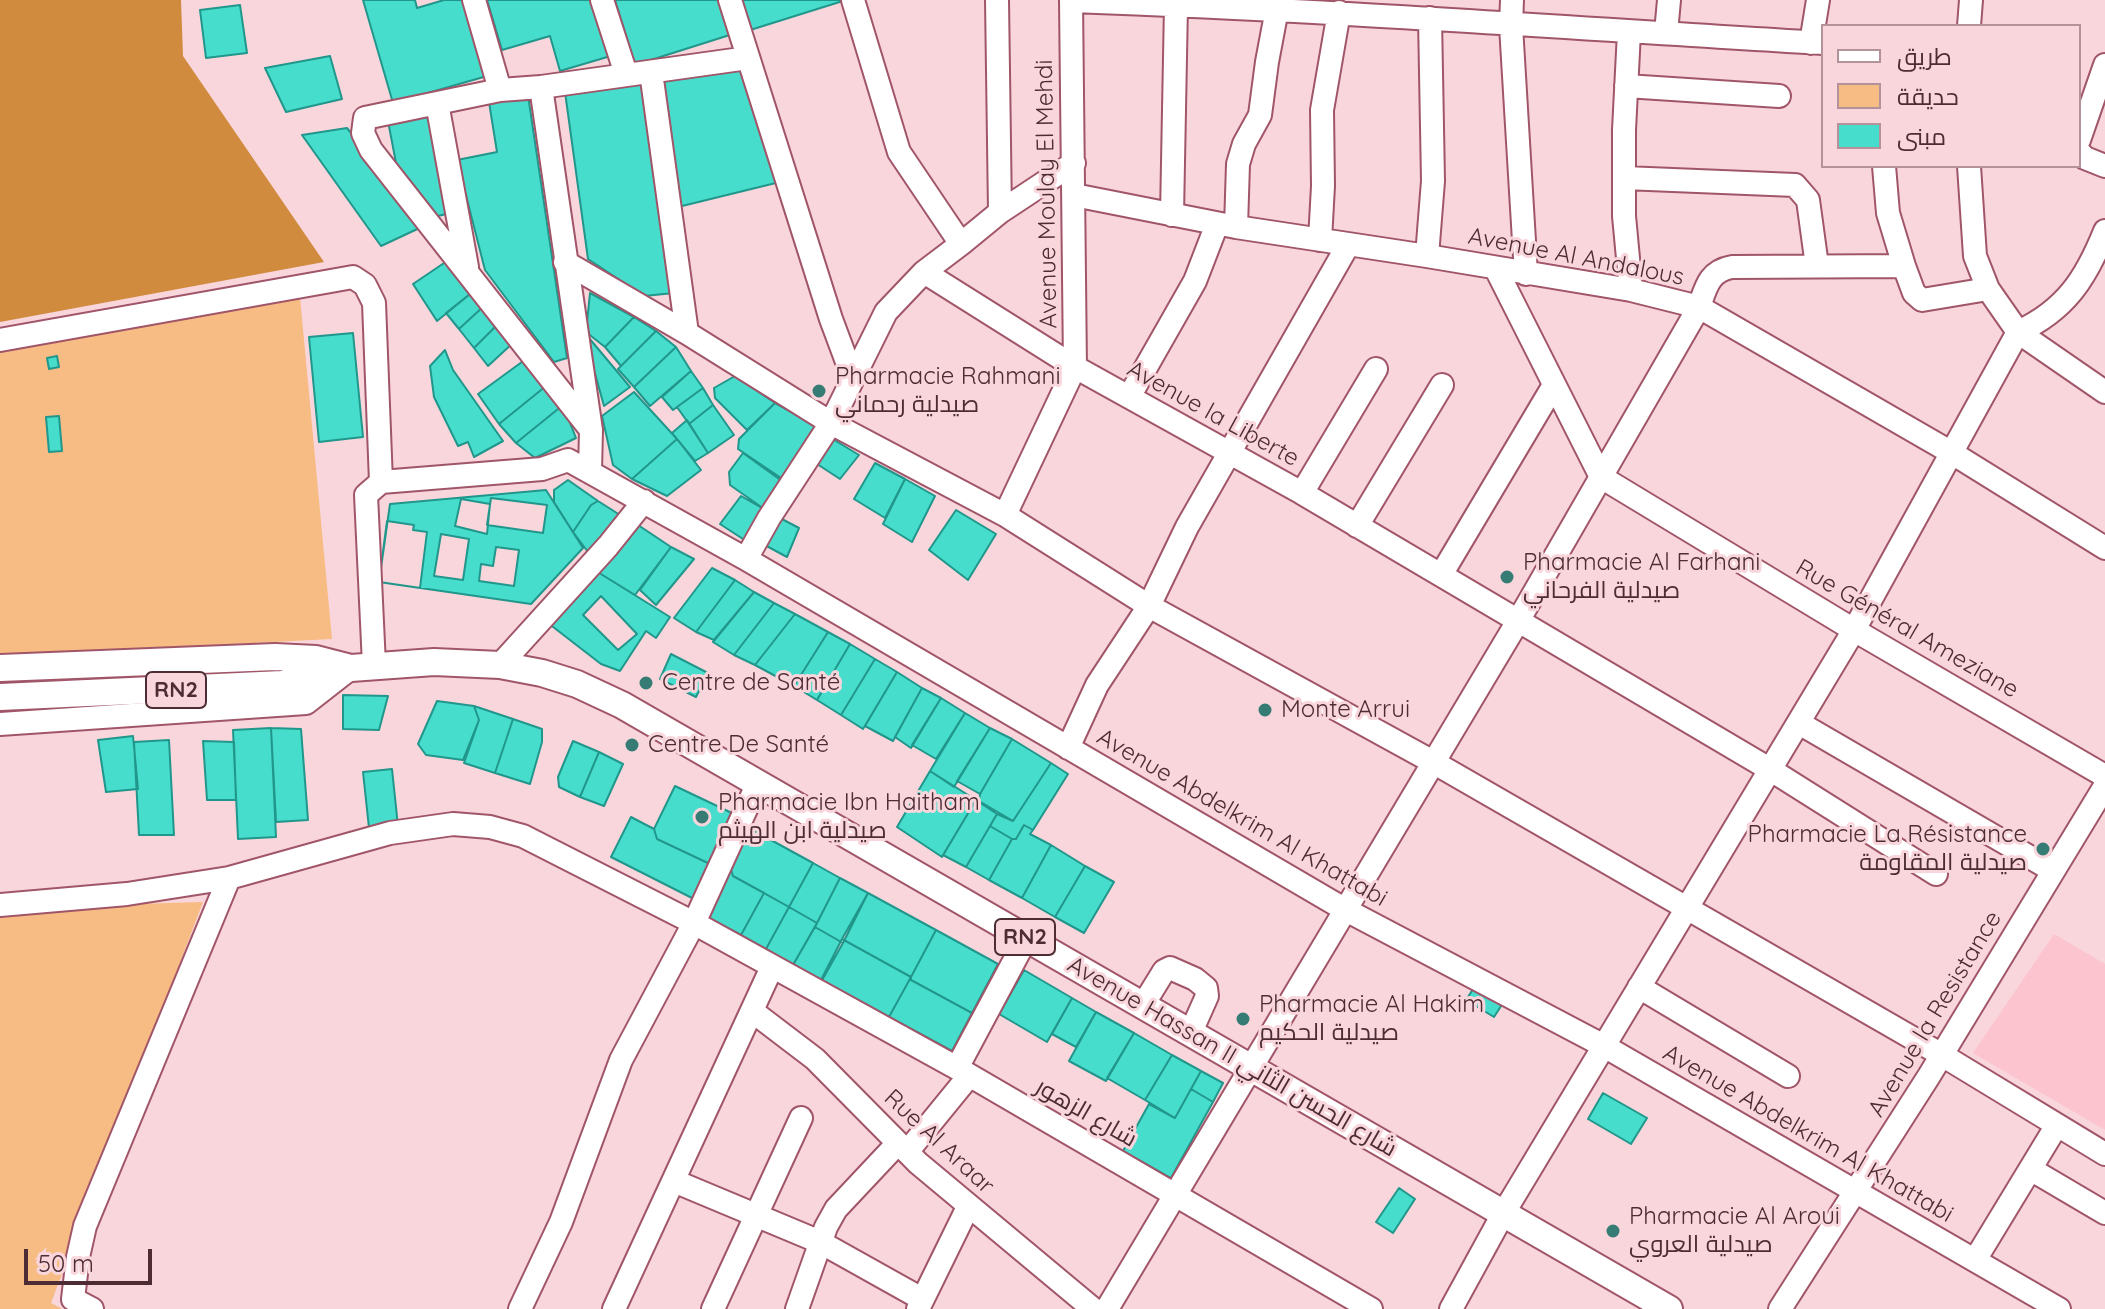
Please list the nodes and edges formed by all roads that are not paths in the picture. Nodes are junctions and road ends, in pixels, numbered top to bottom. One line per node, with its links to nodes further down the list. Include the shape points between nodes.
1 (474, 0): 29 (street)
2 (602, 0): 26 (street)
3 (730, 0): 22 (street)
4 (853, 0): 45 (street, via 899,152)
5 (997, 0): 40 (street)
6 (1512, 0): 18 (street)
7 (1669, 0): 20 (street)
8 (1818, 0): 21 (street)
9 (1971, 0): 17 (street)
10 (1072, 1): 12 (street); 34 (street, Avenue Moulay El Mehdi)
11 (1222, 3): 12 (street); 14 (street)
12 (1176, 5): 41 (street)
13 (1369, 7): 15 (street); 16 (street)
14 (1277, 9): 15 (street); 42 (street, via 1260,115 1244,144)
15 (1339, 12): 44 (street, via 1322,110)
16 (1430, 18): 18 (street); 47 (street, via 1433,181)
17 (1969, 24)
18 (1511, 26): 19 (street); 54 (street)
19 (1629, 32): 20 (street); 27 (street)
20 (1666, 33): 21 (street)
21 (1817, 43)
22 (748, 58): 25 (street); 65 (street)
23 (2081, 69): 24 (street)
24 (2104, 70): 32 (street)
25 (651, 72): 26 (street); 61 (street)
26 (626, 74): 28 (street)
27 (1626, 86): 30 (street); 38 (street)
28 (541, 87): 29 (street); 48 (street)
29 (500, 90): 31 (street)
30 (1779, 96)
31 (437, 103): 52 (street); 52 (street, via 365,118 363,133)
32 (2081, 134)
33 (2081, 154): 35 (street)
34 (1074, 163): 39 (street, Avenue Moulay El Mehdi); 40 (street)
35 (2105, 166)
36 (1884, 168): 50 (street, via 1888,213)
37 (1969, 168): 57 (street, via 1975,256)
38 (1624, 178): 49 (street, via 1795,185 1808,200); 58 (street)
39 (1074, 195): 41 (street, Avenue Al Andalous); 63 (street, Avenue Moulay El Mehdi)
40 (1000, 212): 45 (street)
41 (1172, 215): 42 (street, Avenue Al Andalous)
42 (1226, 226): 44 (street, Avenue Al Andalous); 69 (street)
43 (2105, 231): 55 (street)
44 (1320, 240): 46 (street, Avenue Al Andalous)
45 (961, 244): 53 (street)
46 (1348, 245): 47 (street, Avenue Al Andalous); 72 (street)
47 (1427, 256): 51 (street, Avenue Al Andalous)
48 (565, 262): 61 (street); 71 (street)
49 (1817, 266): 50 (street); 59 (street, via 1723,268 1710,277)
50 (1904, 266): 57 (street, via 1922,300)
51 (1496, 269): 54 (street, Avenue Al Andalous); 67 (street)
52 (468, 272): 71 (street)
53 (924, 272): 63 (street, Avenue la Liberte); 65 (street, via 886,312)
54 (1526, 274): 58 (street, Avenue Al Andalous)
55 (2083, 275): 56 (street); 60 (street, via 2057,310)
56 (2105, 284)
57 (1988, 289): 60 (street)
58 (1631, 290): 59 (street, Avenue Al Andalous)
59 (1699, 307): 73 (street, Avenue Al Andalous); 75 (street)
60 (2018, 332): 68 (street); 73 (street)
61 (687, 333): 70 (street)
62 (0, 340): 76 (street, via 353,277 365,285 374,303)
63 (1075, 367): 69 (street, Avenue la Liberte); 79 (street, Avenue Moulay El Mehdi)
64 (1376, 369): 77 (street)
65 (853, 378): 70 (street)
66 (1442, 385): 80 (street)
67 (1554, 385): 75 (street); 83 (street)
68 (2105, 392)
69 (1129, 397): 72 (street, Avenue la Liberte)
70 (831, 423): 79 (street); 82 (street)
71 (591, 430): 74 (street)
72 (1231, 453): 77 (street, Avenue la Liberte); 84 (street)
73 (1952, 453): 81 (street, Avenue Al Andalous); 86 (street)
74 (590, 471): 76 (street, Avenue Abdelkrim Al Khattabi, via 568,460 542,469); 78 (street, Avenue Abdelkrim Al Khattabi)
75 (1601, 477): 85 (street); 86 (street, Rue Général Ameziane)
76 (381, 482): 88 (street, via 366,495)
77 (1302, 493): 80 (street, Avenue la Liberte)
78 (644, 501): 82 (street, Avenue Abdelkrim Al Khattabi); 87 (street)
79 (1005, 515): 84 (street)
80 (1357, 526): 83 (street, Avenue la Liberte)
81 (2105, 548)
82 (746, 559): 93 (street, Avenue Abdelkrim Al Khattabi)
83 (1441, 575): 85 (street, Avenue la Liberte)
84 (1149, 606): 93 (street, via 1097,685); 94 (street)
85 (1518, 621): 94 (street); 95 (street, Avenue la Liberte)
86 (1854, 630): 91 (street); 96 (street, Rue Général Ameziane)
87 (500, 665): 88 (main road, Avenue Hassan II شارع الحسن الثاني / RN2); 97 (main road, Avenue Hassan II شارع الحسن الثاني / RN2, via 577,684 622,705)
88 (362, 666): 89 (main road, Avenue Hassan II شارع الحسن الثاني / RN2, via 275,657); 90 (main road, Avenue Hassan II شارع الحسن الثاني / RN2, via 283,684); 92 (street, via 306,703)
89 (0, 668)
90 (0, 697)
91 (1799, 723): 95 (street); 99 (street)
92 (0, 724)
93 (1068, 748): 104 (street, Avenue Abdelkrim Al Khattabi)
94 (1433, 762): 103 (street); 104 (street)
95 (1771, 770): 100 (street, Avenue la Liberte); 103 (street)
96 (2105, 776)
97 (757, 785): 105 (street); 106 (main road, Avenue Hassan II شارع الحسن الثاني / RN2)
98 (2105, 786): 99 (street, Avenue la Resistance)
99 (2052, 870): 113 (street, Avenue la Resistance)
100 (1936, 874)
101 (229, 878): 102 (street, شارع الزهور); 105 (street, شارع الزهور, via 390,833 478,826 523,836); 132 (street, via 85,1226 78,1257)
102 (0, 905)
103 (1685, 908): 108 (street); 113 (street)
104 (1344, 909): 112 (street, Avenue Abdelkrim Al Khattabi); 114 (street)
105 (694, 923): 107 (street, شارع الزهور); 133 (street, via 621,1060 561,1222)
106 (1027, 937): 109 (main road, Avenue Hassan II شارع الحسن الثاني / RN2); 115 (street)
107 (772, 967): 110 (street); 115 (street, شارع الزهور)
108 (1639, 987): 112 (street); 116 (street)
109 (1143, 1005): 111 (main road, Avenue Hassan II شارع الحسن الثاني / RN2); 111 (street, via 1170,968 1195,979 1207,996)
110 (752, 1011): 119 (street, Rue Al Araar, via 815,1059); 122 (street)
111 (1191, 1032): 114 (main road, Avenue Hassan II شارع الحسن الثاني / RN2)
112 (1604, 1046): 123 (street, Avenue Abdelkrim Al Khattabi); 127 (street)
113 (1942, 1055): 118 (street); 123 (street, Avenue la Resistance)
114 (1250, 1069): 124 (street); 127 (main road, Avenue Hassan II شارع الحسن الثاني / RN2)
115 (963, 1072): 119 (street); 124 (street, شارع الزهور)
116 (1788, 1076)
117 (801, 1118): 128 (street)
118 (2057, 1125): 120 (street); 121 (street)
119 (902, 1147): 125 (street, Rue Al Araar); 129 (street, via 836,1209)
120 (2105, 1154)
121 (2032, 1170): 126 (street); 130 (street)
122 (674, 1181): 128 (street); 134 (street)
123 (1856, 1191): 130 (street, Avenue Abdelkrim Al Khattabi); 142 (street, Avenue la Resistance)
124 (1176, 1196): 138 (street); 139 (street, شارع الزهور)
125 (968, 1207): 131 (street); 137 (street, Rue Al Araar)
126 (2105, 1213)
127 (1503, 1214): 140 (street); 141 (main road, Avenue Hassan II شارع الحسن الثاني / RN2)
128 (758, 1215): 129 (street); 135 (street)
129 (820, 1242): 131 (street); 136 (street)
130 (1975, 1260): 143 (street, Avenue Abdelkrim Al Khattabi)
131 (920, 1304)
132 (78, 1306)
133 (520, 1309)
134 (614, 1309)
135 (713, 1309)
136 (797, 1309)
137 (1093, 1309)
138 (1107, 1309)
139 (1371, 1309)
140 (1451, 1309)
141 (1669, 1309)
142 (1780, 1309)
143 (2059, 1309)

